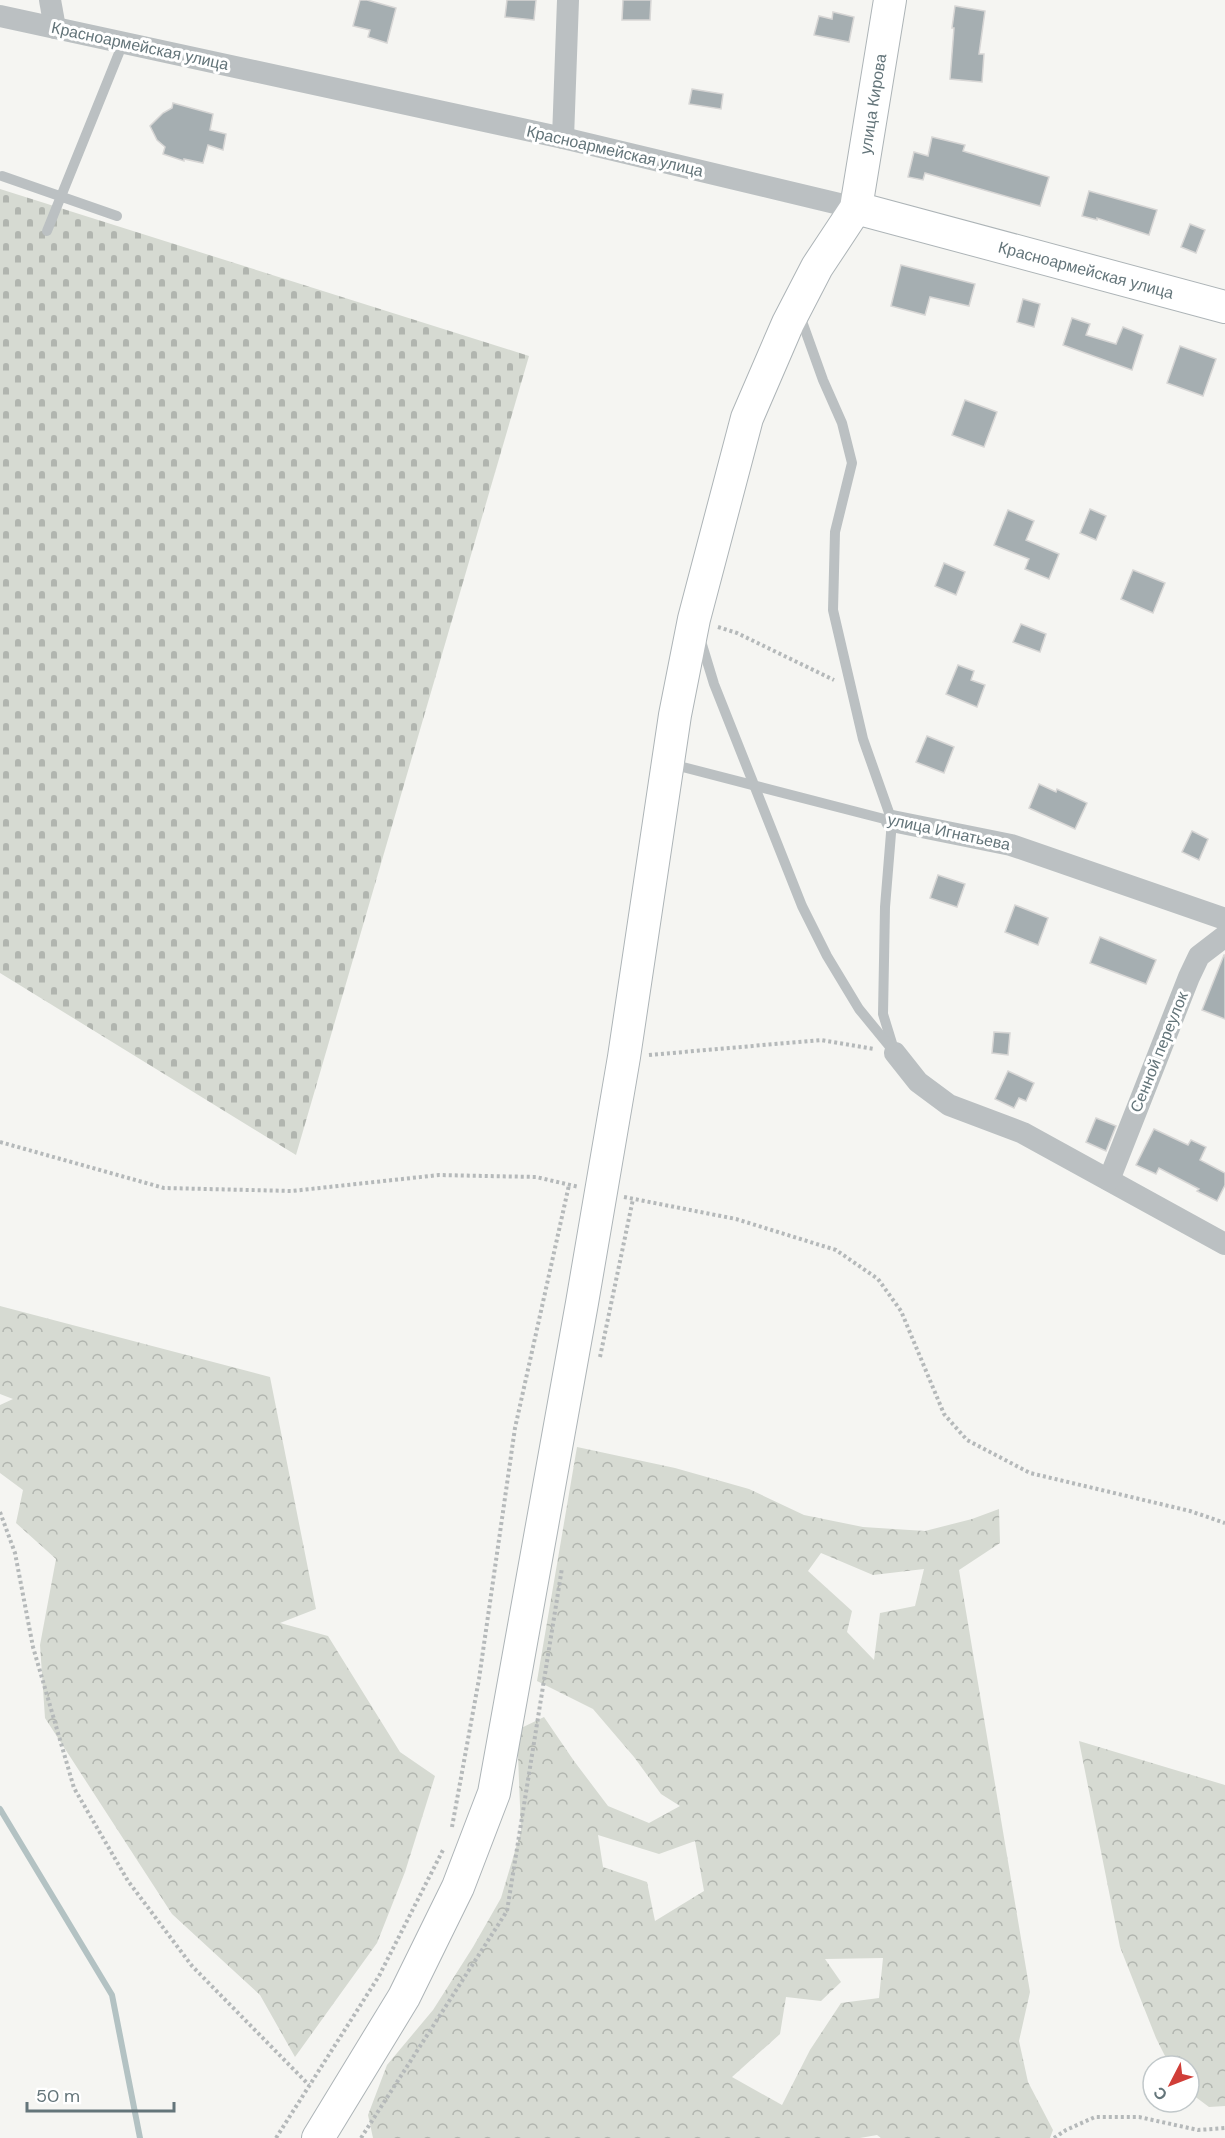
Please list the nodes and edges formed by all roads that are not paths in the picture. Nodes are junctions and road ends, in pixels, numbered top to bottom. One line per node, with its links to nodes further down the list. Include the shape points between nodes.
1 (50, 0): 5 (street)
2 (567, 0): 7 (street)
3 (890, 0): 10 (street, улица Кирова)
4 (0, 16): 5 (street, Красноармейская улица)
5 (55, 27): 6 (street, Красноармейская улица)
6 (123, 42): 7 (street, Красноармейская улица); 9 (lane)
7 (563, 138): 10 (street, Красноармейская улица)
8 (3, 176): 9 (lane)
9 (61, 196): 11 (lane); 12 (lane)
10 (855, 208): 13 (street); 14 (street, Красноармейская улица)
11 (117, 216)
12 (47, 231)
13 (796, 307): 15 (street, via 747,418); 18 (lane, via 842,423 852,464 835,532 833,610 863,739)
14 (1225, 307)
15 (694, 619): 16 (street); 17 (lane, via 714,684)
16 (667, 763): 17 (lane, улица Игнатьева); 24 (street, via 624,1057 494,1793 458,1887 404,1997)
17 (754, 785): 18 (lane, улица Игнатьева); 21 (lane, via 802,906 827,956 859,1010)
18 (892, 820): 19 (street, улица Игнатьева, via 1011,845); 21 (lane, via 883,1014)
19 (1225, 919)
20 (1225, 936): 22 (street, Сенной переулок, via 1199,956 1189,977)
21 (895, 1053): 22 (street, via 918,1082 948,1105 1023,1133)
22 (1109, 1180): 23 (street)
23 (1225, 1244)
24 (318, 2138)

